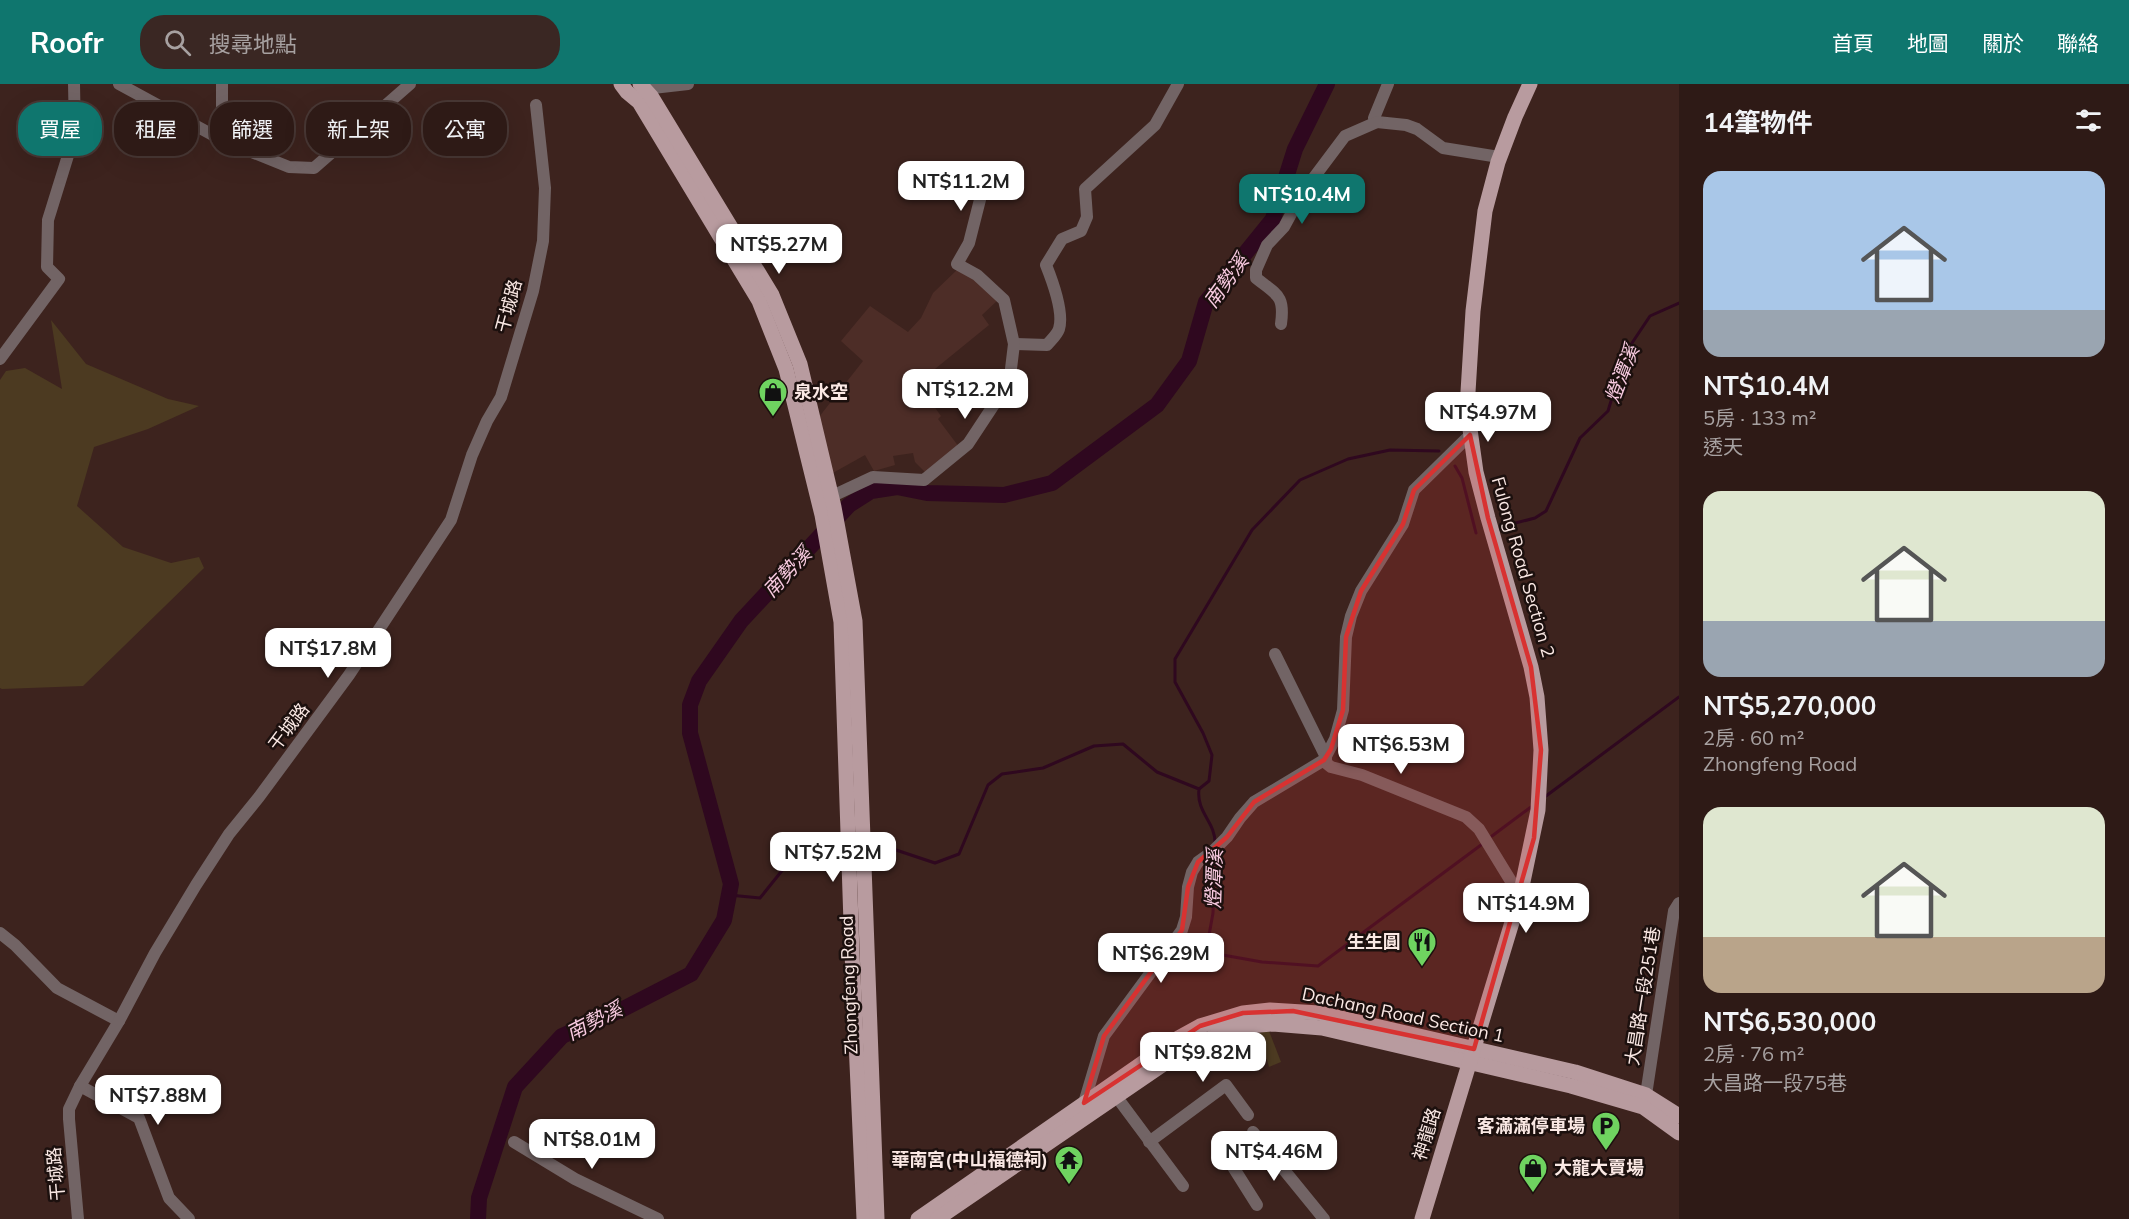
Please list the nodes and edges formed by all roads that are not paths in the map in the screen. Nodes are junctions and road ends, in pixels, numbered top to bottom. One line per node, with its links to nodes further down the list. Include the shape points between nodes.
1 (74, 84): 20 (street, via 75,133 48,220 47,267 59,279)
2 (119, 84): 14 (street)
3 (222, 84): 11 (street)
4 (410, 84): 15 (street, via 314,168 289,167)
5 (621, 84): 22 (main road, via 639,102 759,301 786,369)
6 (688, 84): 10 (street)
7 (1178, 84): 19 (street, via 1155,125 1085,189 1087,217 1081,231 1062,239 1046,265 1060,316 1058,330 1047,345)
8 (1388, 84): 13 (street, via 1374,118)
9 (1530, 84): 16 (main road, Fulong Road Section 2)
10 (642, 86): 22 (main road, via 772,296 800,364)
11 (222, 102)
12 (536, 105): 29 (street, 干城路, via 545,188 543,241 501,398 472,455 451,520 349,675 229,834 155,953)
13 (1377, 122): 16 (street, via 1418,129 1443,148); 18 (street, via 1345,136 1303,192 1256,270 1256,278 1278,296 1283,307)
14 (210, 133)
15 (262, 156)
16 (1499, 157): 21 (main road, Fulong Road Section 2, via 1485,211 1474,300 1468,364)
17 (988, 168): 19 (street, via 969,243 957,264 977,275 1004,300)
18 (1281, 324)
19 (1014, 344): 22 (street, via 1010,377 968,444 924,480 873,477)
20 (0, 359)
21 (1470, 435): 24 (street, via 1414,490 1402,524 1361,591 1346,638 1343,710); 26 (main road, Fulong Road Section 2, via 1488,518 1531,667 1540,722 1538,810)
22 (827, 506): 25 (main road, Zhongfeng Road, via 827,545 841,622); 25 (main road, Zhongfeng Road, via 840,534 855,621)
23 (1275, 654): 24 (street)
24 (1326, 757): 26 (street, via 1326,764 1331,767 1362,775 1473,822); 34 (street, via 1254,802 1216,848 1198,862 1188,888 1182,930 1104,1036)
25 (853, 783): 48 (main road, Zhongfeng Road); 49 (main road, Zhongfeng Road)
26 (1520, 896): 30 (main road, Fulong Road Section 2)
27 (1679, 903): 32 (street, 大昌路一段251巷, via 1674,911)
28 (0, 933): 29 (street, via 57,988)
29 (119, 1021): 31 (street, 干城路)
30 (1472, 1055): 32 (main road, Dachang Road Section 1, via 1575,1072); 33 (main road, Dachang Road Section 1, via 1322,1028 1248,1026 1184,1050); 34 (main road, Dachang Road Section 1, via 1319,1013 1243,1013 1180,1036); 38 (main road, Dachang Road Section 1, via 1643,1107); 52 (main road, 神龍路)
31 (80, 1086): 45 (street, 干城路, via 69,1109); 46 (street, via 139,1118 169,1198)
32 (1646, 1095): 36 (main road, Dachang Road Section 1)
33 (1116, 1096): 40 (street); 51 (main road, Dachang Road Section 1)
34 (1084, 1104): 50 (main road, Dachang Road Section 1)
35 (1248, 1115): 40 (street, via 1226,1085)
36 (1679, 1116)
37 (1253, 1132): 44 (street)
38 (1679, 1133)
39 (514, 1142): 47 (street, via 575,1179)
40 (1149, 1142): 42 (street)
41 (1223, 1151): 43 (street)
42 (1182, 1186)
43 (1257, 1205)
44 (1318, 1217)
45 (78, 1219)
46 (189, 1219)
47 (658, 1219)
48 (864, 1219)
49 (877, 1219)
50 (918, 1219)
51 (937, 1219)
52 (1422, 1219)

